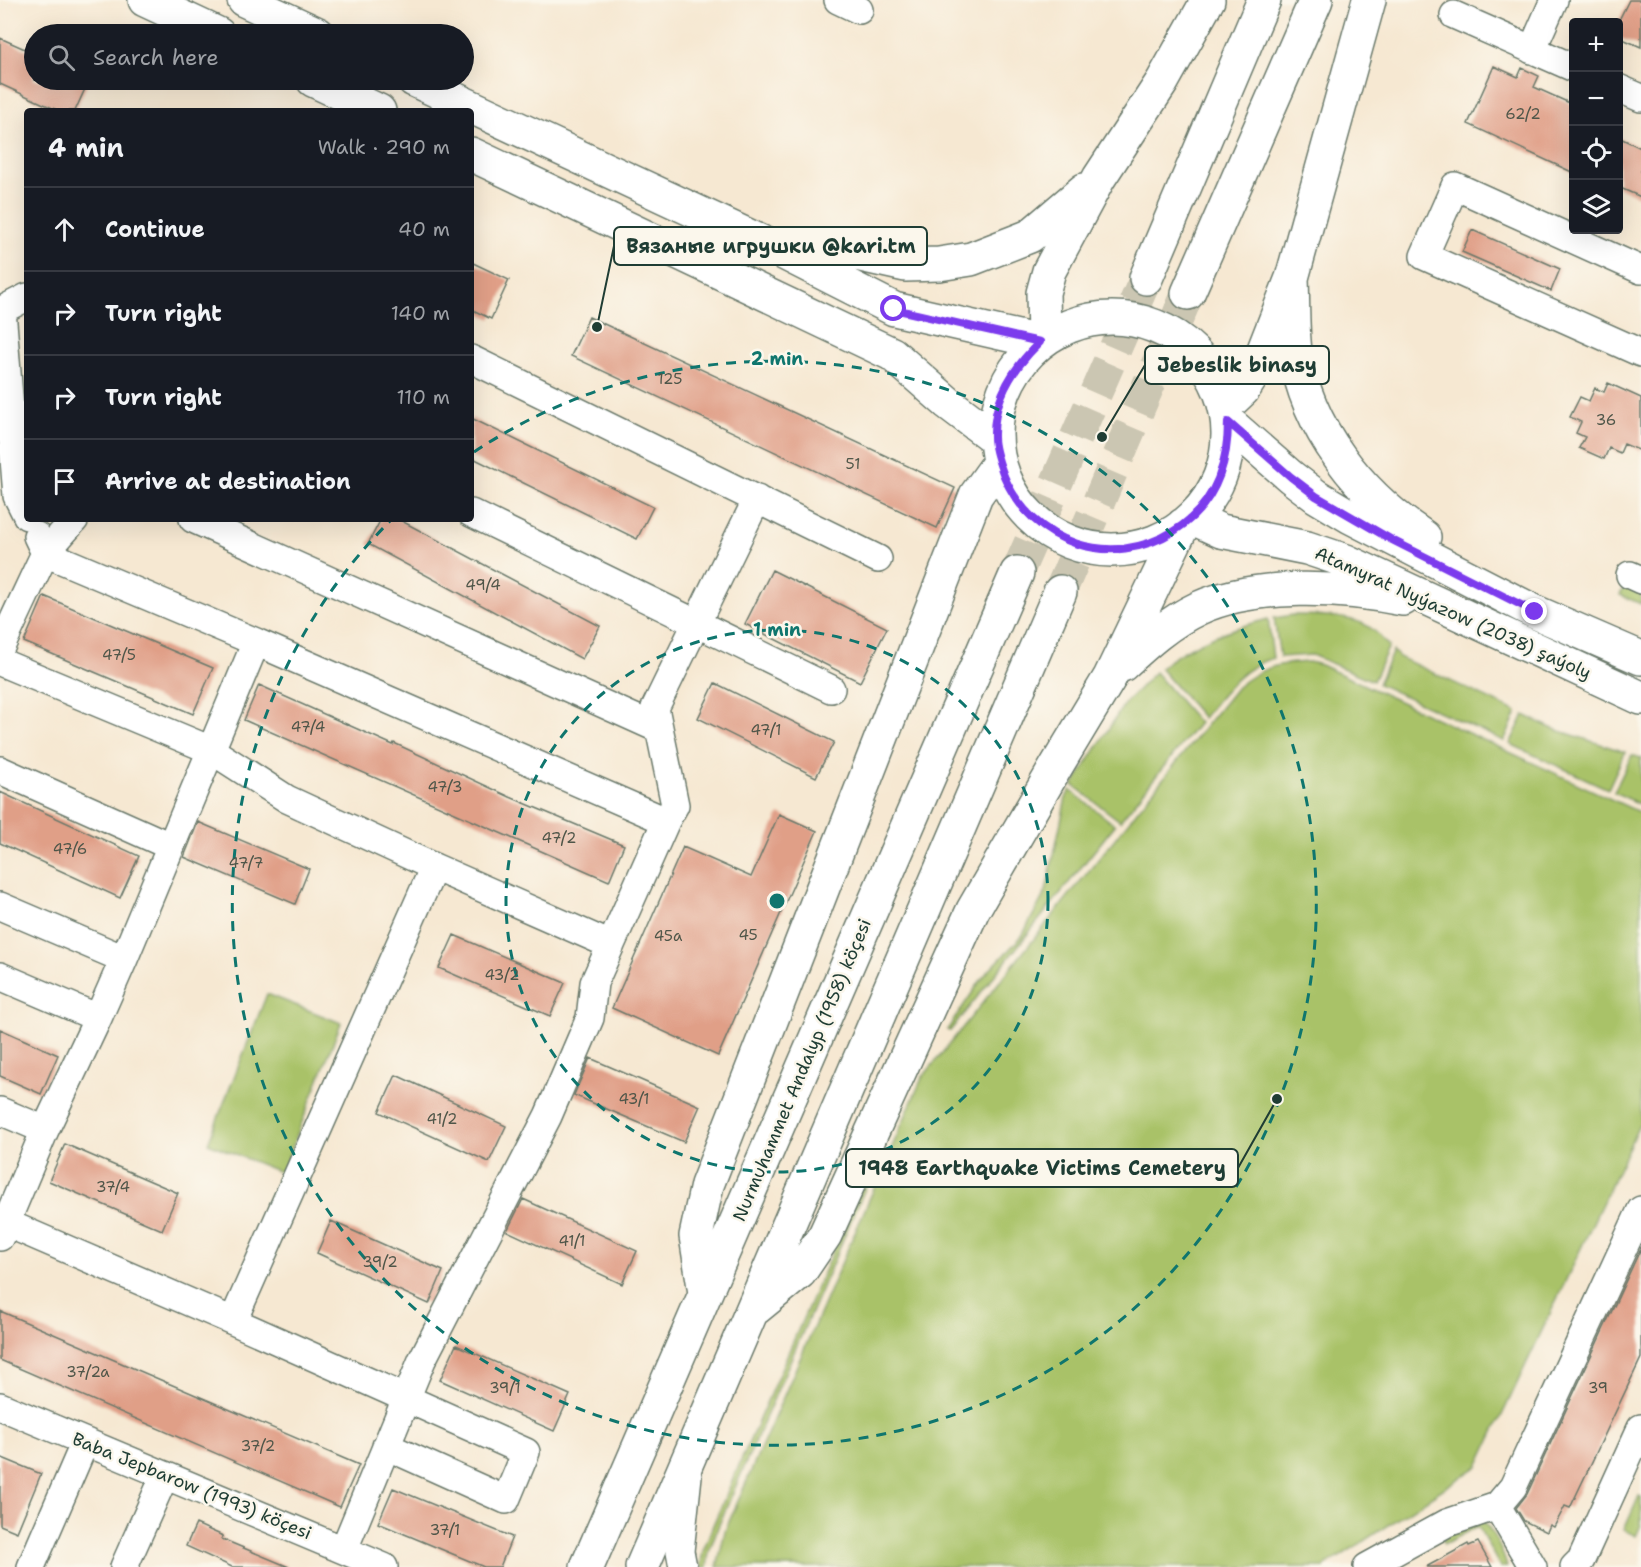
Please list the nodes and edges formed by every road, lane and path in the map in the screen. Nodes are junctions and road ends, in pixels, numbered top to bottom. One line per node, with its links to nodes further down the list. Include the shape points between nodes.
1 (145, 0): 9 (main road)
2 (244, 0): 10 (main road)
3 (1208, 0): 19 (main road, via 1162,82)
4 (1264, 0): 22 (main road)
5 (1316, 0): 24 (main road)
6 (1369, 0): 23 (main road)
7 (1554, 0): 11 (street)
8 (1454, 15): 11 (street)
9 (197, 24)
10 (296, 24)
11 (1532, 50): 12 (street)
12 (1569, 66)
13 (334, 90): 17 (main road)
14 (435, 90): 20 (main road)
15 (1623, 90): 16 (street)
16 (1641, 98)
17 (373, 108)
18 (474, 155): 31 (main road, via 892,354)
19 (1099, 178): 20 (main road, via 1030,236 971,259 905,265 842,251); 27 (main road, via 1049,271 1043,293)
20 (770, 246): 27 (main road, via 894,309)
21 (1641, 270): 28 (street, via 1455,186 1424,256)
22 (1146, 278)
23 (1292, 278): 30 (main road, via 1256,370); 44 (main road, via 1295,351 1304,386 1313,410 1351,473 1398,520)
24 (1188, 293)
25 (24, 298): 26 (street)
26 (1, 310): 33 (street)
27 (1042, 340): 30 (main road, via 1069,325 1097,318 1125,318 1153,325 1178,338 1200,357 1215,380); 31 (main road, via 1007,381 998,405)
28 (1641, 353)
29 (474, 360): 32 (street)
30 (1227, 414): 38 (main road, via 1228,447 1222,472 1211,494); 44 (main road, Atamyrat Nyýazow (2038) şaýoly, via 1316,496 1392,540)
31 (996, 450): 38 (main road, via 1011,494 1045,529 1067,541 1115,550 1163,538); 68 (main road, via 707,1185 696,1236)
32 (757, 499): 40 (street); 45 (street)
33 (18, 508)
34 (474, 514): 45 (street)
35 (26, 522): 39 (street)
36 (72, 522): 39 (street)
37 (200, 522): 53 (street)
38 (1188, 522): 43 (main road, Atamyrat Nyýazow (2038) şaýoly, via 1306,548 1346,561); 50 (main road)
39 (45, 553): 46 (street); 47 (street)
40 (878, 559)
41 (1017, 573): 68 (main road, Nurmuhammet Andalyp (1958) köçesi)
42 (1060, 592): 69 (main road)
43 (1451, 609): 50 (main road, via 1361,592 1294,591 1231,598 1172,623); 52 (main road, Atamyrat Nyýazow (2038) şaýoly)
44 (1535, 612): 48 (main road, Atamyrat Nyýazow (2038) şaýoly)
45 (695, 622): 51 (street); 53 (street, via 654,708)
46 (256, 642): 54 (street); 56 (street)
47 (0, 649)
48 (1641, 658)
49 (0, 662): 54 (street)
50 (1110, 677): 69 (main road, via 973,910 825,1235 800,1272)
51 (831, 689)
52 (1641, 698)
53 (659, 729): 56 (street, via 675,805)
54 (210, 750): 57 (street); 58 (street, via 287,799)
55 (0, 771): 57 (street)
56 (666, 821): 60 (street)
57 (170, 846): 61 (street)
58 (434, 867): 60 (street); 70 (street)
59 (0, 906): 61 (street)
60 (611, 945): 71 (street, via 594,983 590,1018 548,1116)
61 (124, 959): 63 (street)
62 (0, 976): 63 (street)
63 (98, 1018): 65 (street)
64 (0, 1111): 65 (street)
65 (45, 1130): 67 (street)
66 (1641, 1210): 78 (street, via 1513,1487)
67 (2, 1228): 70 (street)
68 (705, 1293): 83 (main road, Nurmuhammet Andalyp (1958) köçesi)
69 (750, 1313): 76 (main road)
70 (233, 1321): 71 (street)
71 (406, 1398): 75 (street); 75 (street, via 526,1452 506,1500)
72 (0, 1406): 74 (street, Baba Jepbarow (1993) köçesi)
73 (1641, 1428): 88 (street)
74 (85, 1442): 77 (street, Baba Jepbarow (1993) köçesi); 80 (street)
75 (386, 1446): 79 (street)
76 (694, 1446): 84 (main road); 85 (street, via 683,1514)
77 (165, 1475): 79 (street, Baba Jepbarow (1993) köçesi); 81 (street)
78 (1497, 1506): 86 (street, via 1447,1523); 87 (street)
79 (344, 1549): 82 (street, Baba Jepbarow (1993) köçesi)
80 (31, 1567)
81 (124, 1567)
82 (384, 1567)
83 (586, 1567)
84 (642, 1567)
85 (683, 1567)
86 (1367, 1567)
87 (1533, 1567)
88 (1575, 1567)

